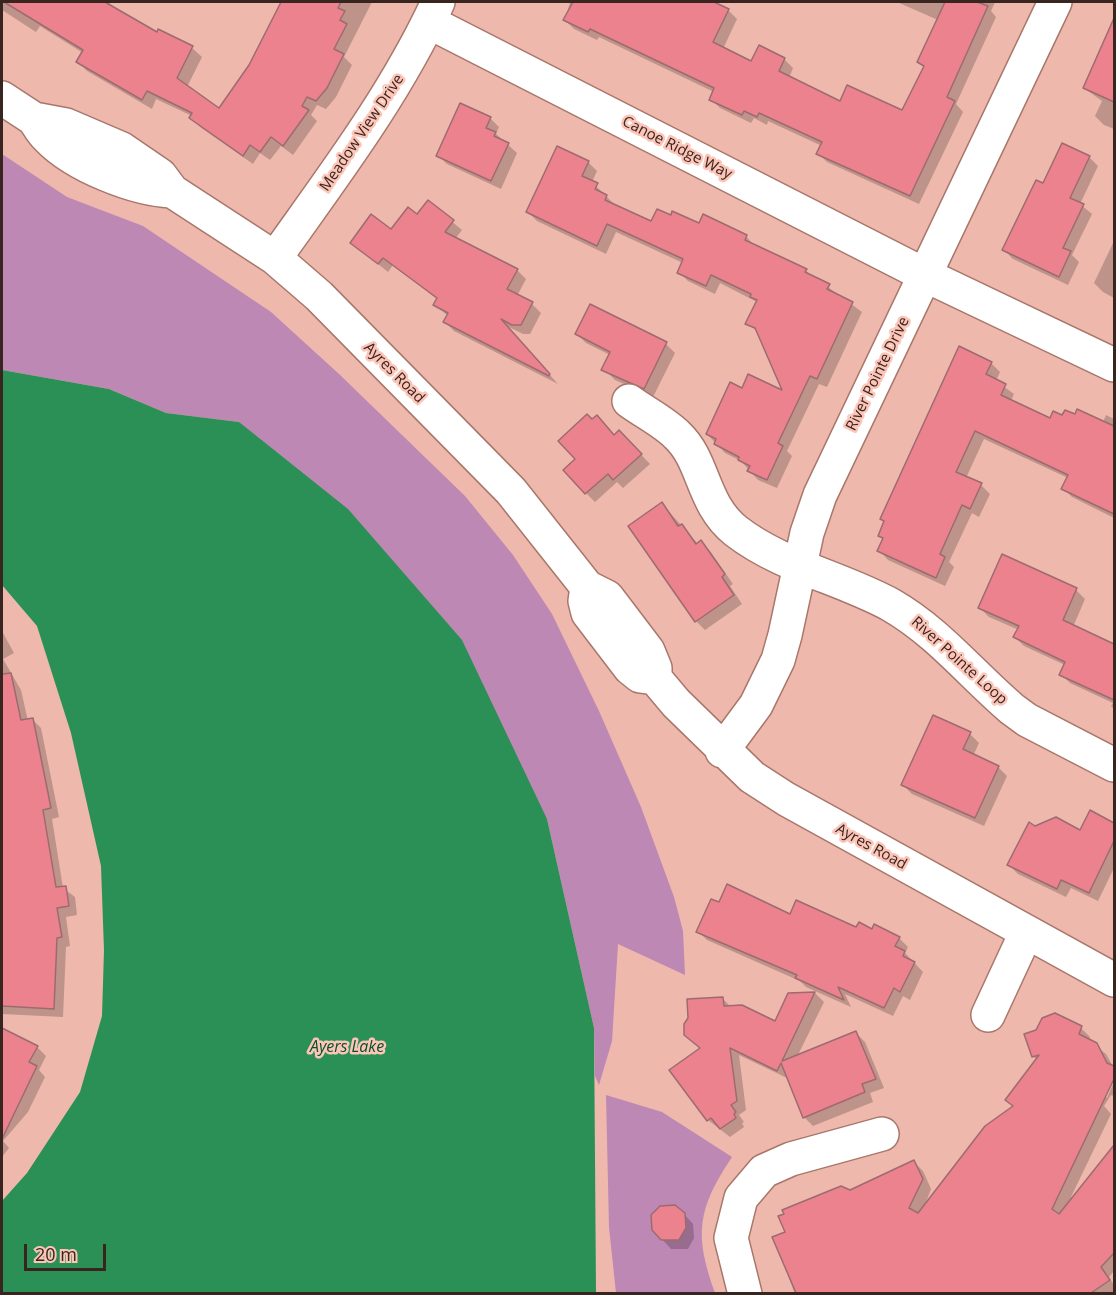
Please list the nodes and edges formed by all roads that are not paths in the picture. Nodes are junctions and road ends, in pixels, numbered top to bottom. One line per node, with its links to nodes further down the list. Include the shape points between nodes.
1 (1055, 2): 5 (street, River Pointe Drive)
2 (433, 12): 4 (street, Meadow View Drive, via 377,114); 5 (street, Canoe Ridge Way)
3 (2, 98): 4 (street, Ayres Road, via 34,119 66,125 122,149 160,175 172,191)
4 (275, 258): 9 (street, Ayres Road, via 319,296 511,491 587,587 588,613 630,668 640,676 655,678)
5 (926, 275): 6 (street); 8 (street, River Pointe Drive, via 820,495)
6 (1114, 364)
7 (629, 401): 8 (street, River Pointe Loop, via 677,435 715,511 725,522 750,540)
8 (799, 565): 9 (street, River Pointe Drive, via 778,660 756,705); 10 (street, River Pointe Loop, via 916,620 1019,714)
9 (722, 751): 11 (street, Ayres Road, via 786,799)
10 (1114, 765)
11 (1026, 933): 12 (street, Ayres Road); 13 (street)
12 (1114, 981)
13 (988, 1015)
14 (882, 1134): 15 (street, via 791,1159 764,1172 741,1198 731,1238)
15 (745, 1293)

